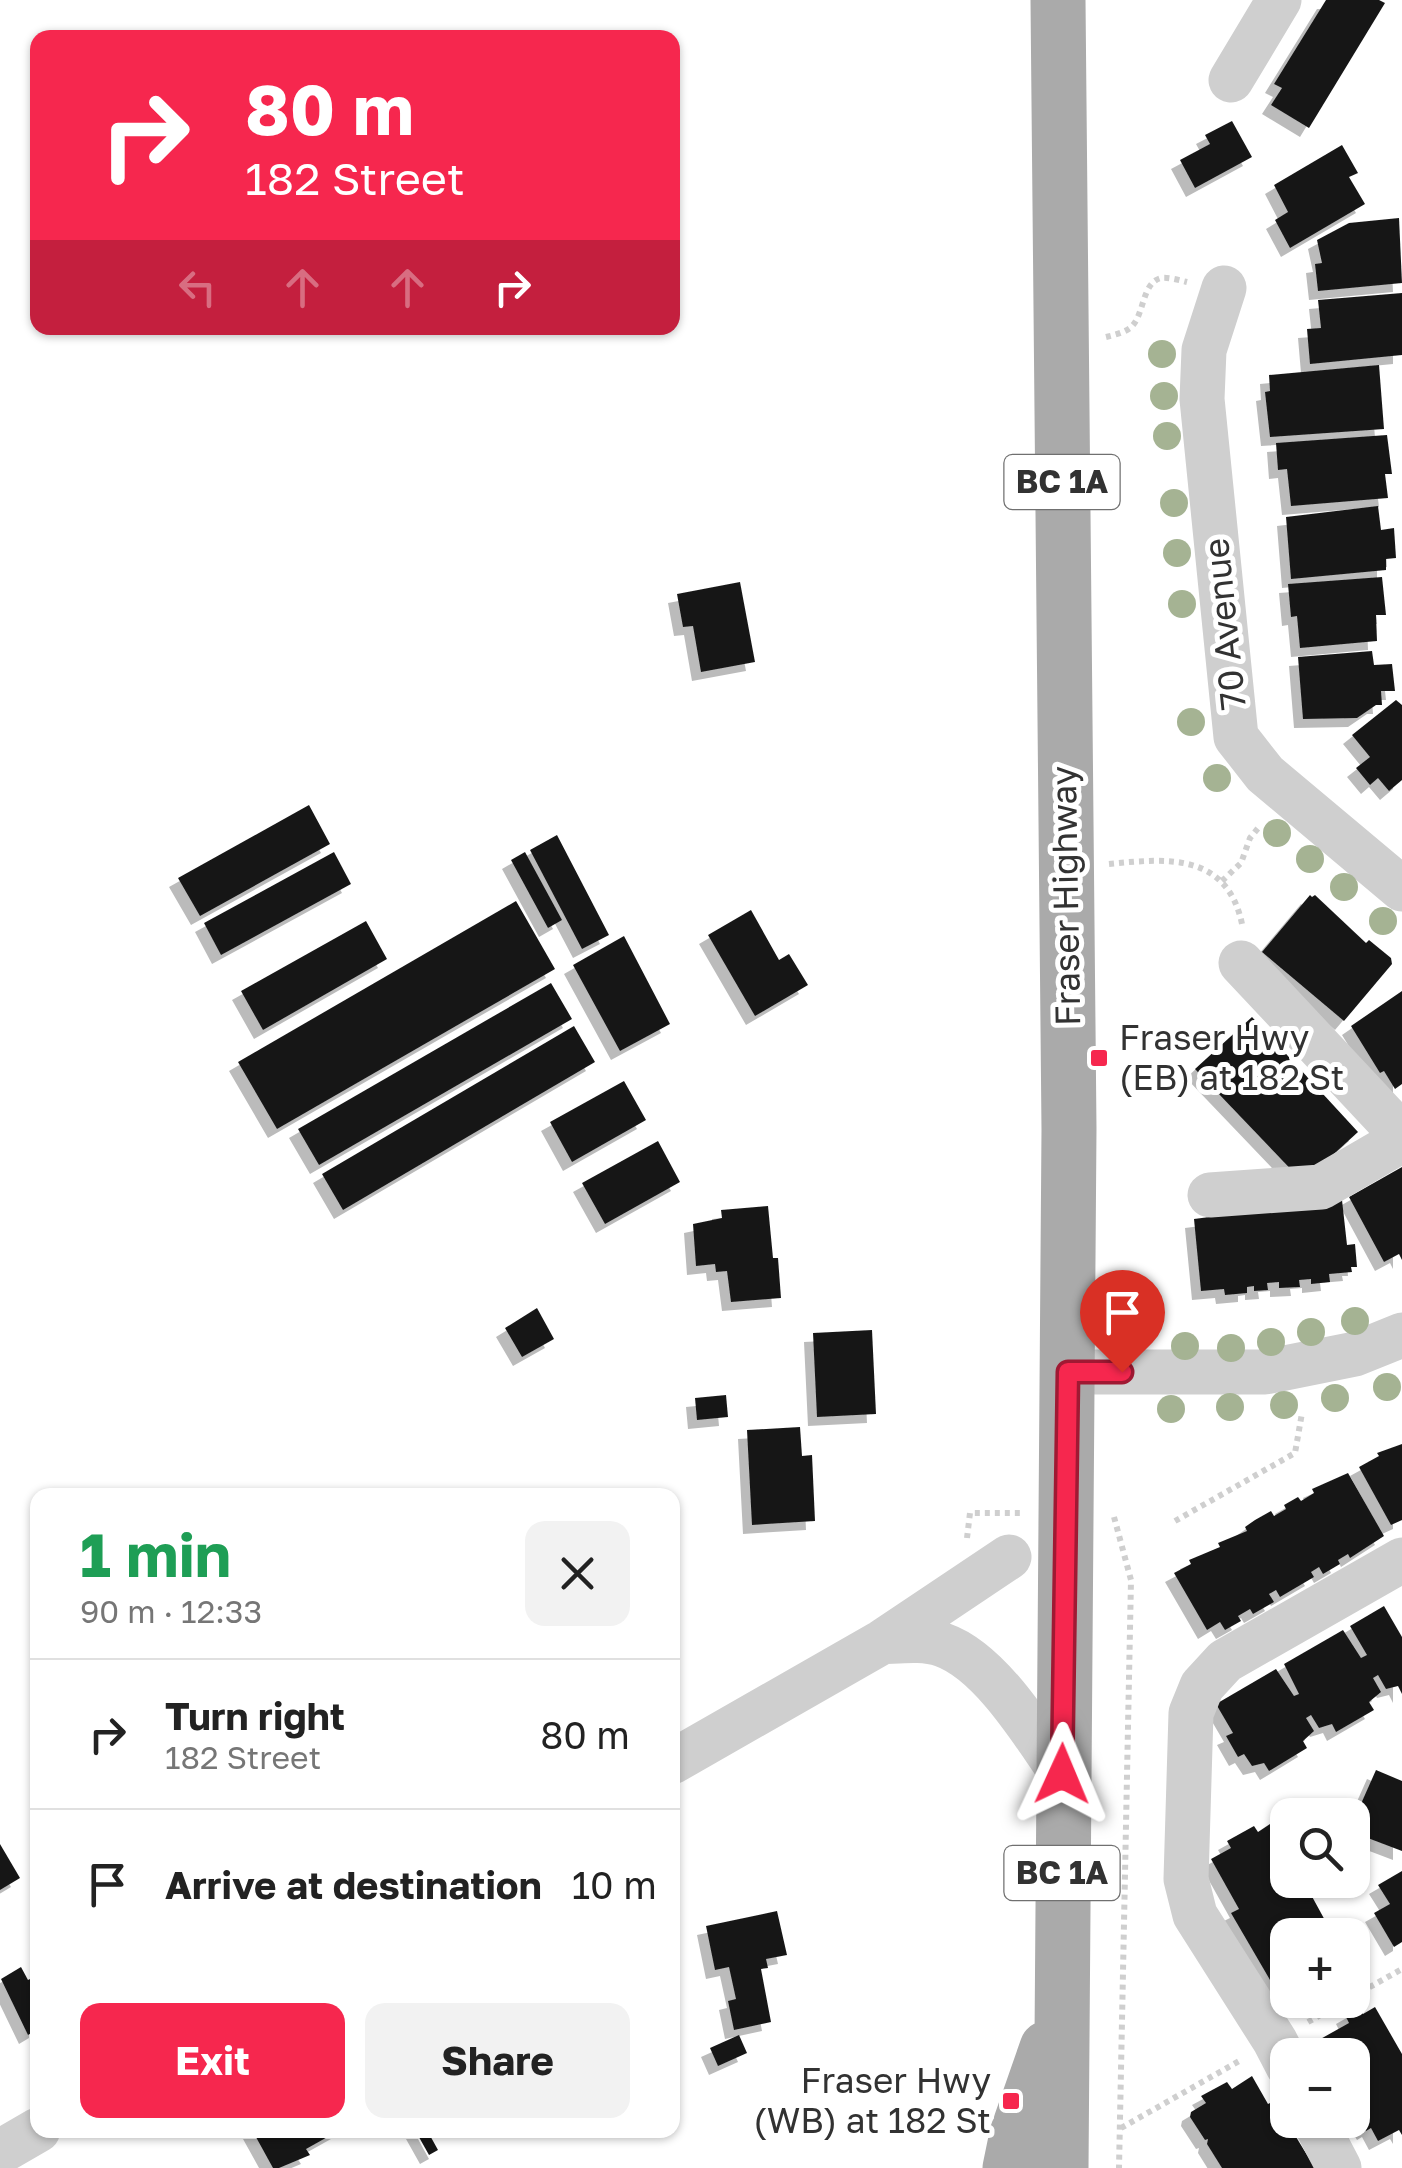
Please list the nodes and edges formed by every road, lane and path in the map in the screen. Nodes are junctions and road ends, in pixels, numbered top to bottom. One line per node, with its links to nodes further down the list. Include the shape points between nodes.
1 (1058, 0): 14 (main road, Fraser Highway / BC 1A)
2 (1280, 0): 3 (street)
3 (1232, 80)
4 (1224, 288): 5 (path, via 1162,278 1128,329); 9 (street, 70 Avenue, via 1204,350 1202,399 1236,738 1264,774)
5 (1105, 337)
6 (1259, 827): 8 (path, via 1241,863)
7 (1107, 864): 8 (path, via 1185,863)
8 (1222, 881): 10 (path, via 1238,906 1240,940 1252,951)
9 (1402, 889)
10 (1241, 964): 11 (street)
11 (1402, 1137): 12 (street, via 1321,1187)
12 (1210, 1195)
13 (1402, 1336): 14 (street, via 1355,1354 1265,1372)
14 (1068, 1372): 22 (main road, Fraser Highway / BC 1A)
15 (1302, 1412): 17 (path, via 1295,1453)
16 (1113, 1514): 30 (path, via 1131,1580)
17 (1175, 1521)
18 (1009, 1557): 20 (street)
19 (1402, 1560): 27 (street, via 1226,1661 1202,1686 1190,1713 1186,1879 1196,1915)
20 (882, 1642): 21 (street); 22 (street, via 917,1640 956,1652 1006,1693)
21 (680, 1757)
22 (1062, 1774): 24 (main road, Fraser Highway / BC 1A)
23 (1402, 1970): 25 (path)
24 (1062, 1972): 34 (main road, Fraser Highway / BC 1A, via 1047,2049); 35 (main road, Fraser Highway / BC 1A)
25 (1370, 1988)
26 (1326, 2018): 28 (path)
27 (1271, 2038)
28 (1301, 2038)
29 (1270, 2059): 30 (path)
30 (1120, 2128): 36 (path)
31 (30, 2135): 33 (street)
32 (1323, 2138): 37 (street)
33 (0, 2152)
34 (1010, 2168)
35 (1061, 2168)
36 (1120, 2168)
37 (1339, 2168)

